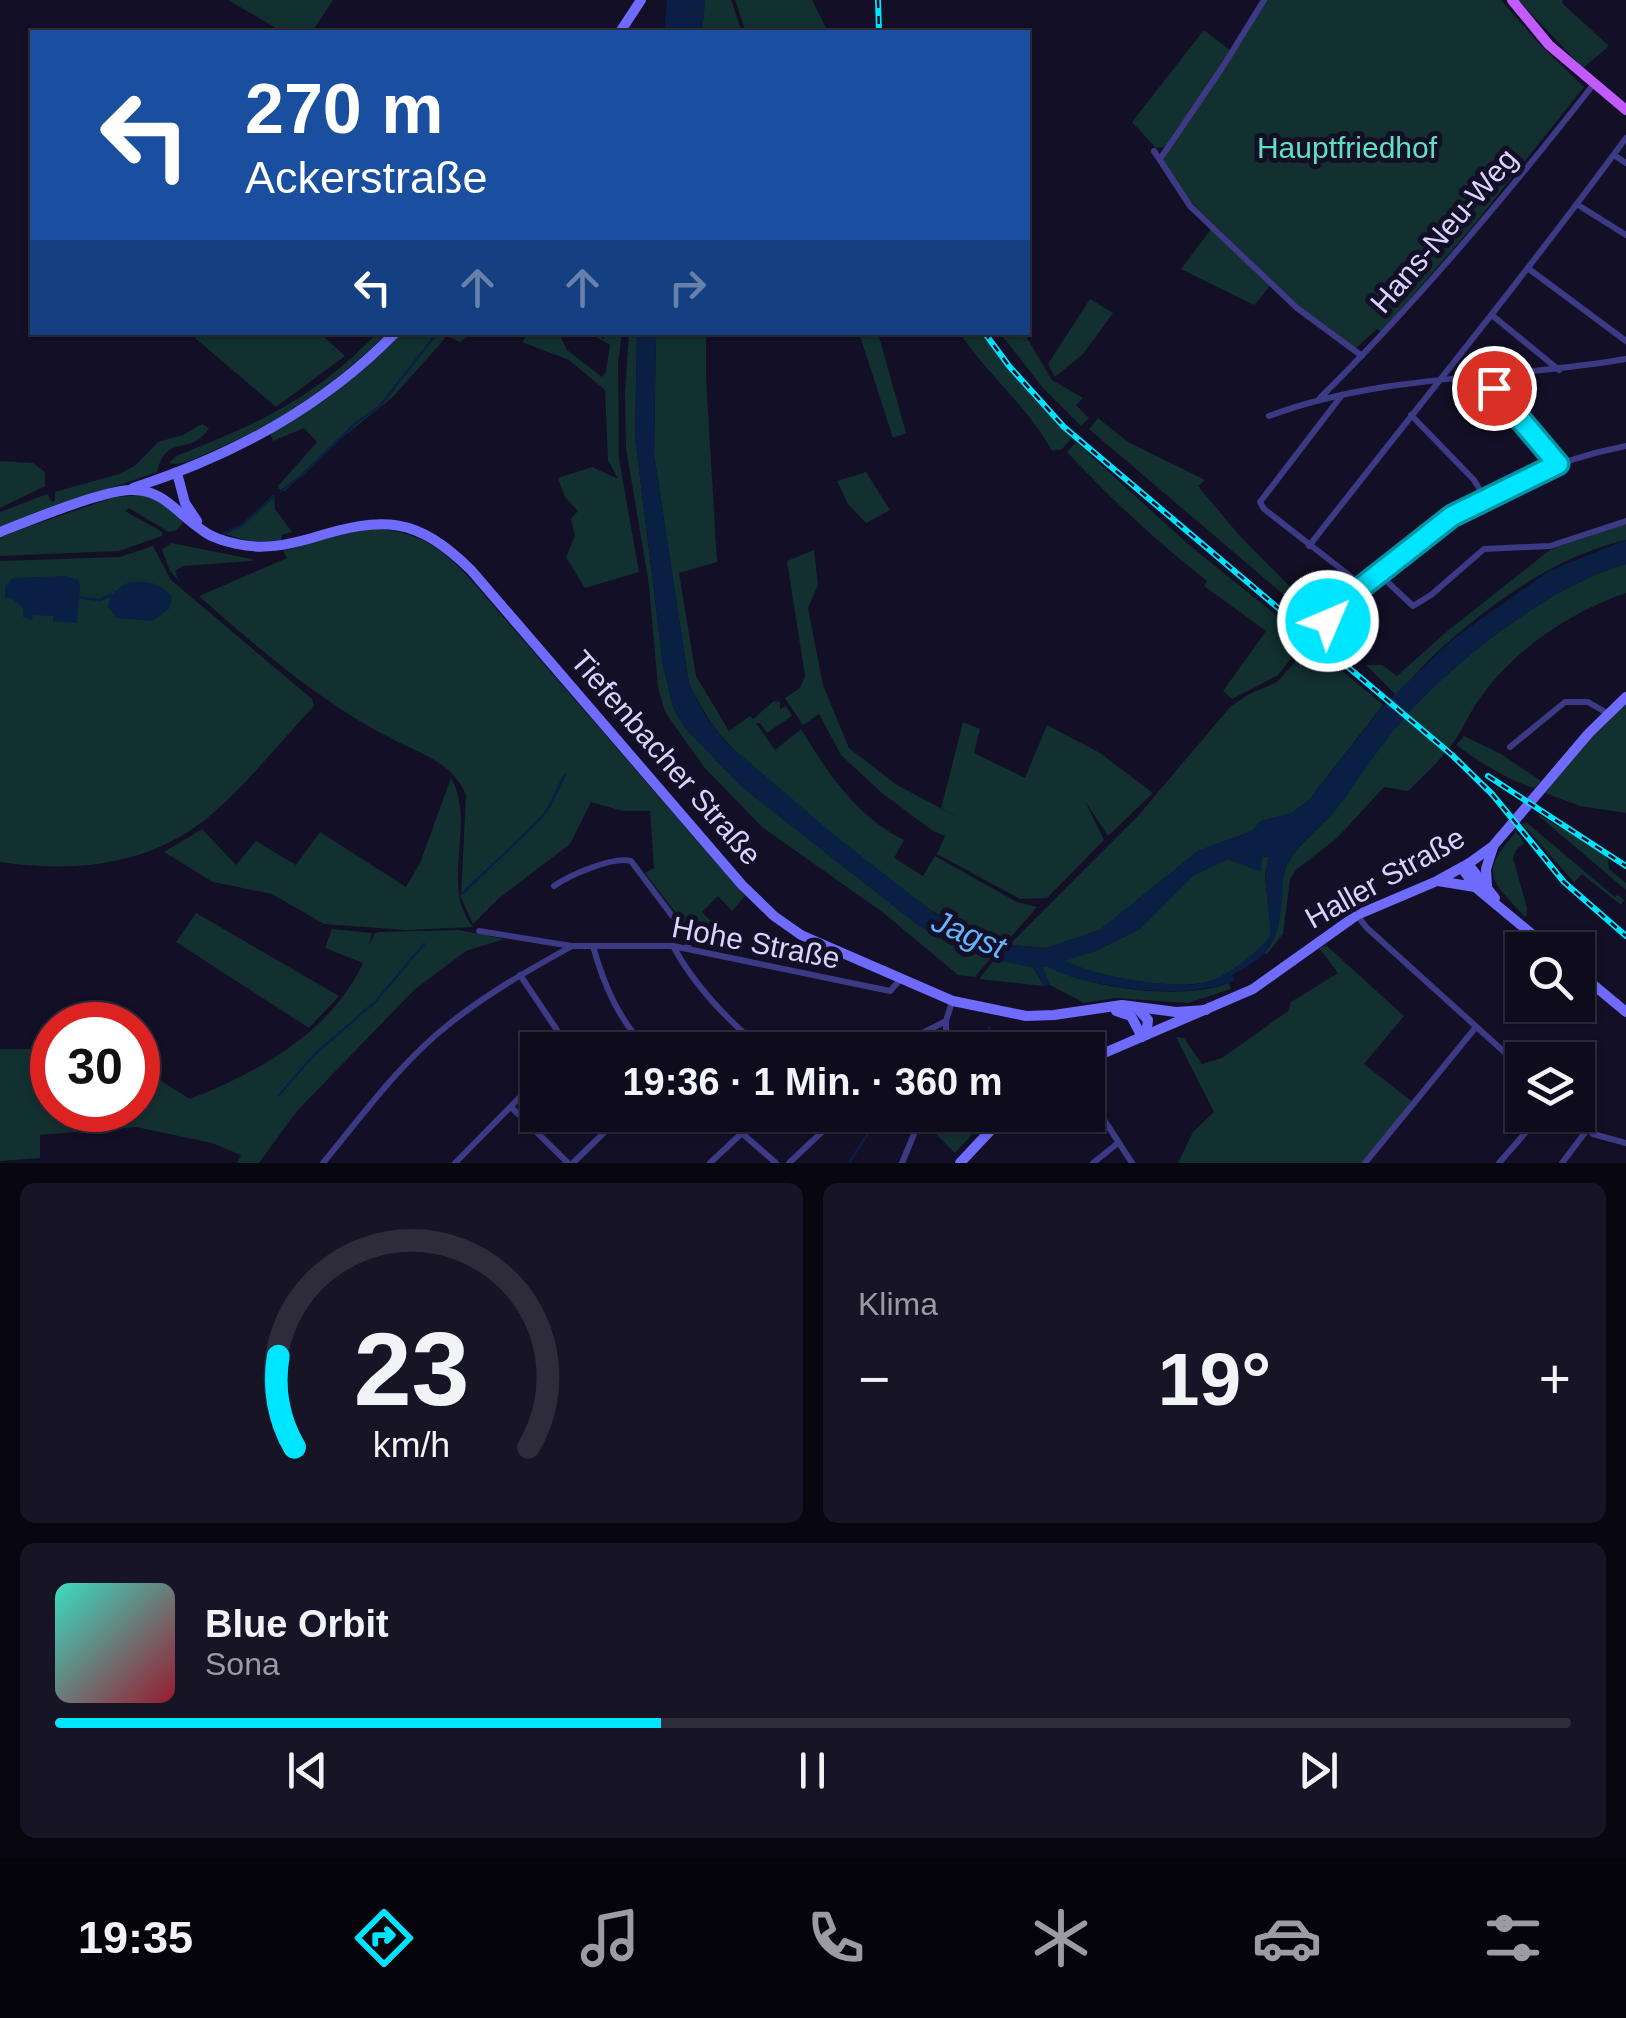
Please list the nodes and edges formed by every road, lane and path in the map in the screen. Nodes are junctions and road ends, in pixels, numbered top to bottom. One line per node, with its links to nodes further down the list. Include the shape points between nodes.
1 (641, 0): 4 (main road)
2 (1264, 0): 10 (street)
3 (1512, 0): 5 (main road)
4 (622, 30)
5 (1594, 85): 6 (main road); 18 (street, Hans-Neu-Weg, via 1478,230)
6 (1626, 110)
7 (1626, 138): 9 (street)
8 (1154, 151): 10 (street)
9 (1614, 155): 11 (street); 12 (street)
10 (1160, 159): 18 (street, via 1190,206 1297,308)
11 (1626, 163)
12 (1578, 204): 13 (street); 14 (street)
13 (1626, 235)
14 (1529, 270): 15 (street); 17 (street)
15 (1493, 316): 20 (street); 22 (street)
16 (393, 335): 29 (main road, via 314,404)
17 (1626, 341)
18 (1362, 356): 24 (street, Hans-Neu-Weg)
19 (1626, 359): 20 (street)
20 (1560, 370): 21 (street)
21 (1492, 377): 22 (street); 28 (street, via 1494,388)
22 (1437, 380): 23 (street); 25 (street)
23 (1343, 393): 24 (street); 36 (street, via 1260,502)
24 (1320, 398): 26 (street)
25 (1411, 415): 31 (street); 36 (street)
26 (1269, 416)
27 (1626, 446): 28 (street)
28 (1558, 464): 31 (street)
29 (171, 475): 30 (main road); 32 (main road); 35 (main road, via 192,515)
30 (127, 490): 32 (main road, Tiefenbacher Straße, via 158,494); 34 (main road)
31 (1485, 498): 37 (street)
32 (180, 512): 35 (main road, Tiefenbacher Straße)
33 (1626, 521): 37 (street, via 1550,546 1484,550 1416,605)
34 (0, 532)
35 (227, 541): 56 (main road, Tiefenbacher Straße, via 268,548 374,522 431,536 471,570 763,907 801,935)
36 (1308, 546): 38 (street)
37 (1379, 574): 38 (street)
38 (1363, 586): 39 (street)
39 (1306, 645)
40 (1626, 697): 41 (main road, Haller Straße)
41 (1606, 714): 42 (street, via 1588,702 1565,702); 43 (main road, Haller Straße)
42 (1510, 748)
43 (1493, 846): 44 (main road, Haller Straße); 47 (main road)
44 (1465, 866): 45 (main road, Haller Straße); 47 (main road)
45 (1437, 881): 47 (main road); 48 (main road, Haller Straße)
46 (554, 886): 54 (street, via 624,858 685,933)
47 (1481, 887): 50 (main road)
48 (1357, 915): 61 (main road, Haller Straße, via 1253,989); 64 (street)
49 (480, 930): 51 (street, Hohe Straße)
50 (1530, 932)
51 (572, 946): 52 (street, Hohe Straße); 55 (street)
52 (593, 946): 53 (street, Hohe Straße); 66 (street, via 602,977)
53 (674, 946): 54 (street, Hohe Straße); 67 (street)
54 (689, 949): 56 (street, Hohe Straße, via 858,986 890,990)
55 (520, 975): 65 (street); 88 (street, via 448,1024)
56 (900, 980): 58 (main road, Tiefenbacher Straße)
57 (1595, 986): 62 (main road)
58 (952, 1001): 60 (main road, Tiefenbacher Straße, via 1026,1016); 63 (street)
59 (1134, 1006): 60 (main road, Tiefenbacher Straße); 61 (main road, Tiefenbacher Straße); 70 (main road, via 1147,1016)
60 (1095, 1009): 70 (main road, Tiefenbacher Straße, via 1126,1012)
61 (1206, 1010): 70 (main road, Haller Straße)
62 (1626, 1012)
63 (946, 1020): 68 (street); 69 (street)
64 (1476, 1027): 72 (street); 86 (street)
65 (558, 1032)
66 (634, 1032)
67 (743, 1032)
68 (924, 1032)
69 (946, 1032)
70 (1144, 1036): 71 (main road, Haller Straße)
71 (1105, 1053)
72 (1505, 1053)
73 (520, 1097): 74 (street)
74 (510, 1107): 87 (street); 89 (street)
75 (1105, 1122): 84 (street)
76 (601, 1132): 87 (street)
77 (822, 1132): 92 (street)
78 (915, 1132): 93 (street)
79 (989, 1132): 94 (main road)
80 (1526, 1132): 97 (street)
81 (1585, 1132): 98 (street)
82 (1590, 1132): 85 (street)
83 (742, 1133): 90 (street); 91 (street)
84 (1118, 1143): 95 (street); 96 (street)
85 (1626, 1143)
86 (1371, 1161)
87 (565, 1162)
88 (323, 1163)
89 (455, 1163)
90 (710, 1163)
91 (776, 1163)
92 (789, 1163)
93 (902, 1163)
94 (960, 1163)
95 (1093, 1163)
96 (1132, 1163)
97 (1499, 1163)
98 (1562, 1163)

